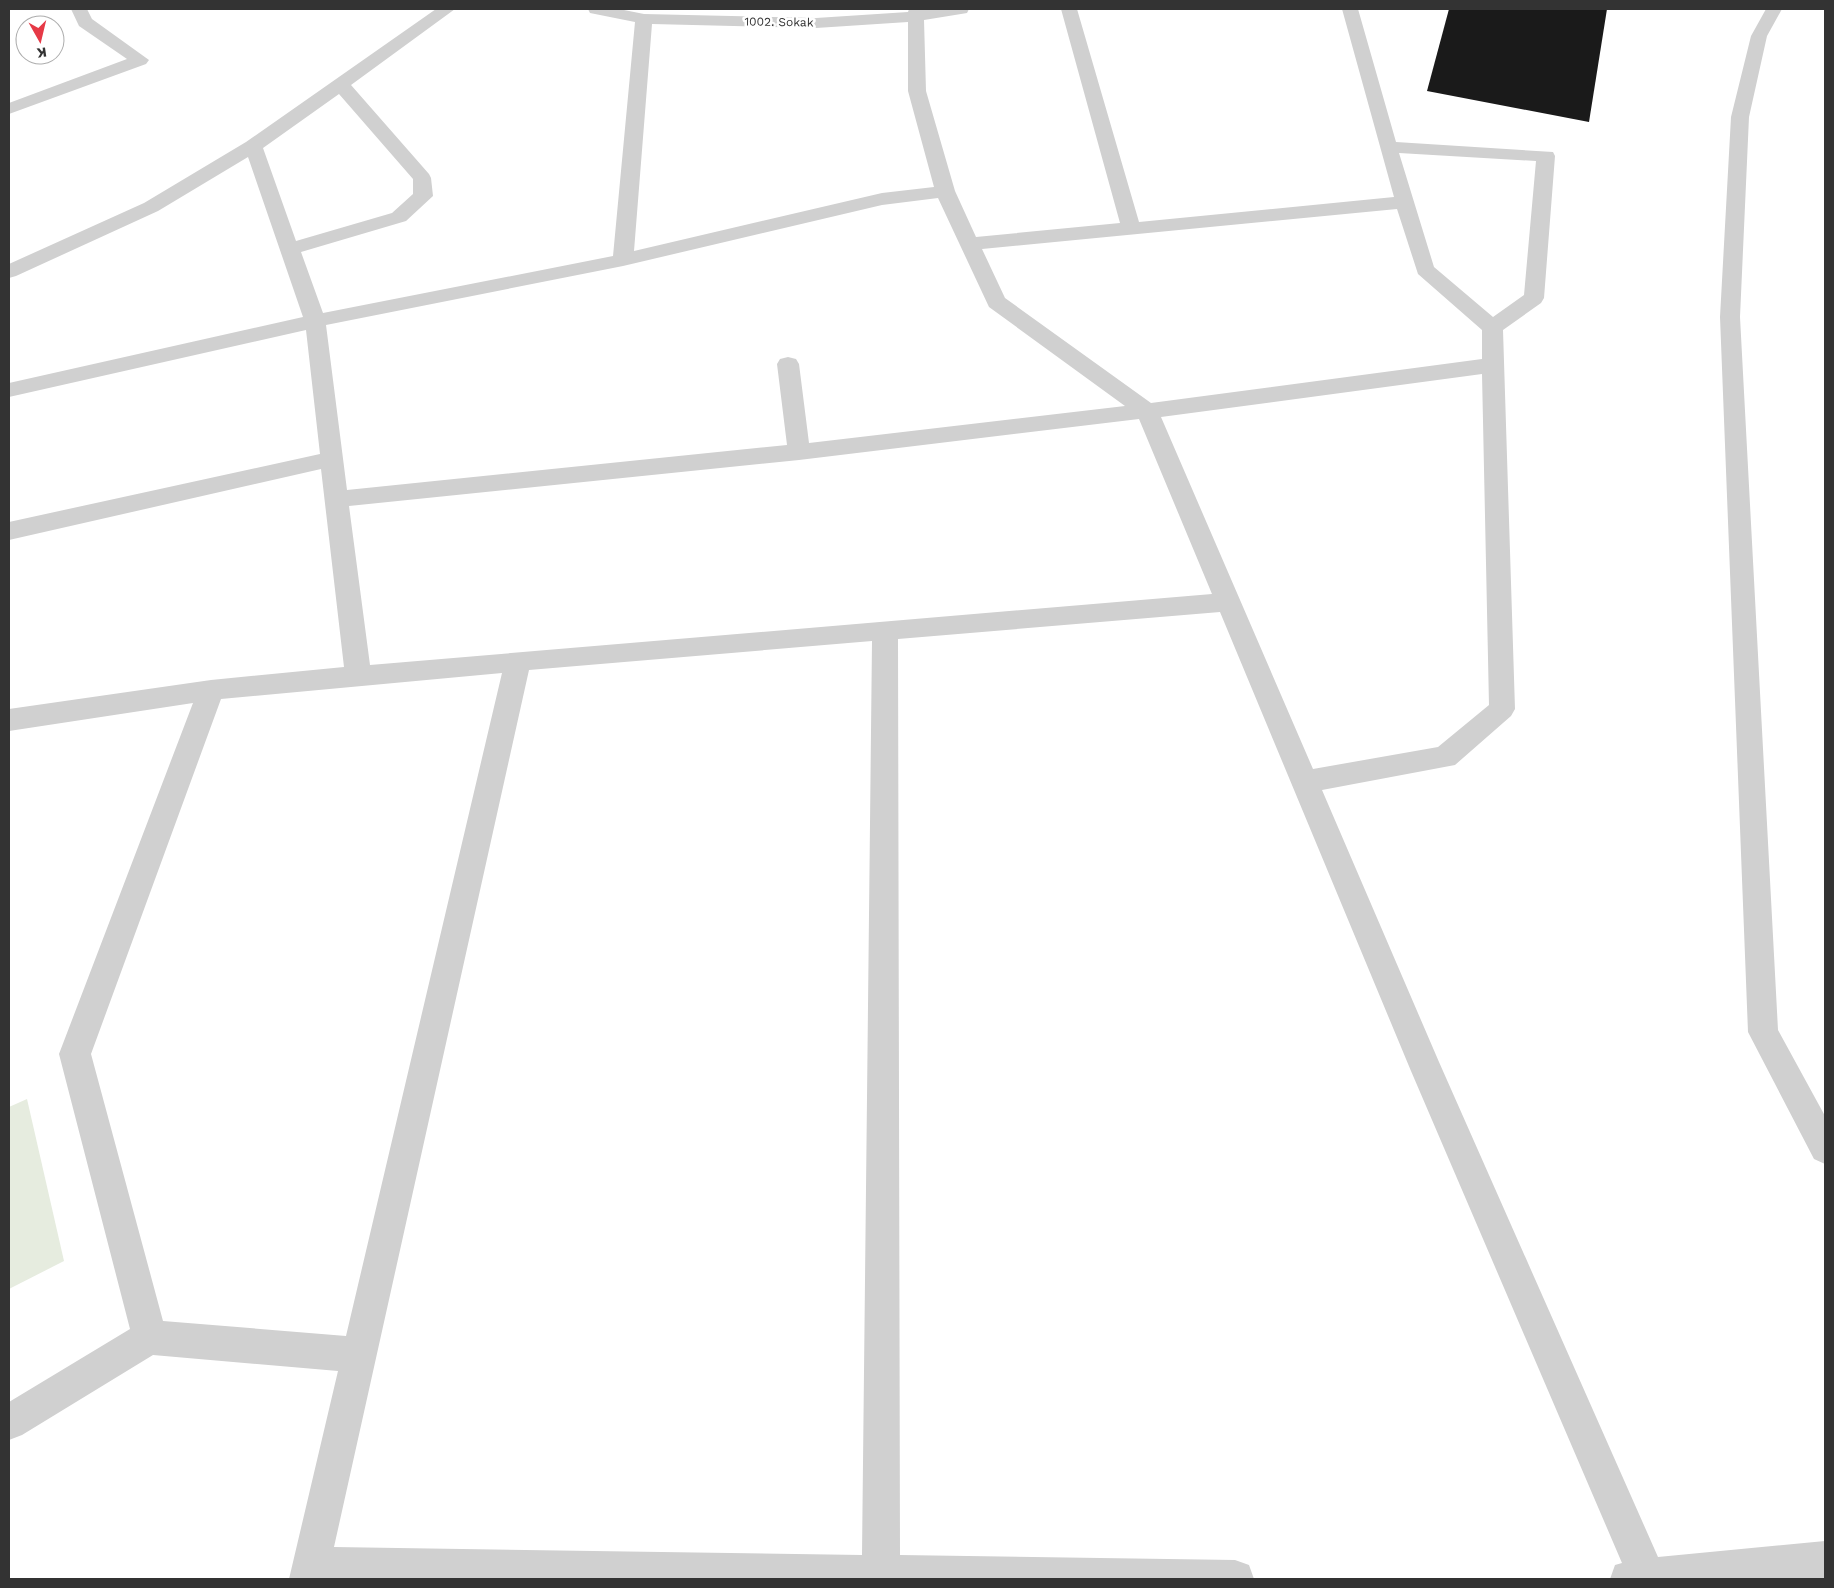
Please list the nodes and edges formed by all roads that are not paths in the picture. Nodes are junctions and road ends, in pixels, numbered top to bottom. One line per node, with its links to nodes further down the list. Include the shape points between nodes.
1 (78, 9): 12 (street, via 85,22 140,60)
2 (447, 9): 11 (street)
3 (596, 9): 10 (street, 1002. Sokak)
4 (961, 9): 8 (street, 1002. Sokak)
5 (1069, 9): 17 (street)
6 (1350, 9): 14 (street)
7 (1774, 9): 39 (street, via 1760,36 1740,117 1730,327 1763,1032)
8 (916, 12): 9 (street, 1002. Sokak, via 816,23); 15 (street, via 917,91)
9 (721, 15): 10 (street, 1002. Sokak)
10 (644, 20): 20 (street)
11 (340, 84): 13 (street); 19 (street, via 422,178 423,196 399,217)
12 (9, 109)
13 (253, 146): 19 (street); 21 (street, via 151,207)
14 (1388, 146): 16 (street); 23 (street, via 1546,156 1534,298)
15 (945, 191): 18 (street); 20 (street, via 882,199)
16 (1405, 202): 17 (street); 23 (street, via 1425,270)
17 (1131, 227): 18 (street)
18 (969, 244): 27 (street, via 996,302)
19 (290, 249): 22 (street)
20 (623, 260): 22 (street)
21 (9, 272)
22 (315, 321): 26 (street); 29 (street)
23 (1492, 328): 25 (street)
24 (788, 364): 28 (street)
25 (1493, 365): 27 (street); 38 (street, via 1502,709 1445,757)
26 (9, 390)
27 (1147, 411): 28 (street); 32 (street)
28 (799, 452): 30 (street)
29 (332, 459): 30 (street); 31 (street)
30 (337, 499): 35 (street)
31 (9, 531)
32 (1228, 602): 33 (street); 38 (street)
33 (885, 630): 34 (street); 45 (street)
34 (518, 661): 35 (street); 41 (street)
35 (358, 676): 36 (street)
36 (211, 690): 37 (street); 40 (street, via 75,1054)
37 (9, 720)
38 (1304, 782): 46 (street)
39 (1825, 1148)
40 (150, 1337): 41 (street); 42 (street)
41 (359, 1354): 44 (street)
42 (9, 1422)
43 (1825, 1560): 46 (street)
44 (310, 1572): 45 (street)
45 (881, 1574): 47 (street)
46 (1638, 1578)
47 (1165, 1579): 48 (street)
48 (1235, 1579)

